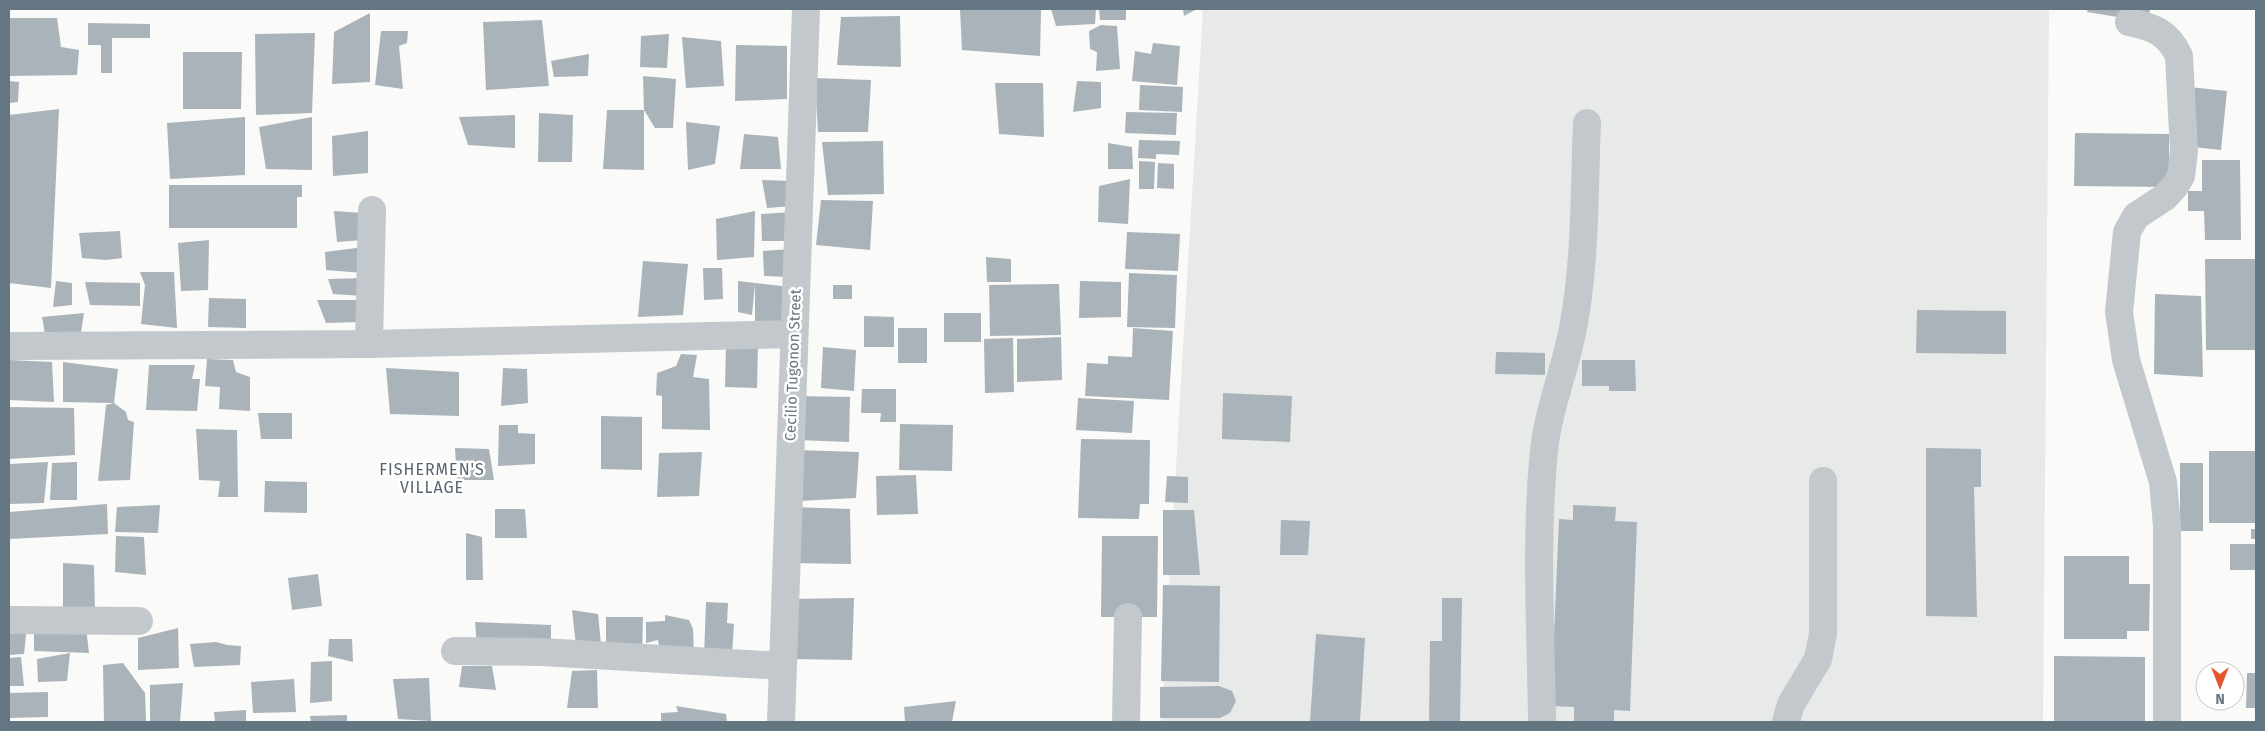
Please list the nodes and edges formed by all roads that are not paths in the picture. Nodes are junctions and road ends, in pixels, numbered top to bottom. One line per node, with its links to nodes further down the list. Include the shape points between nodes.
1 (806, 9): 5 (street, Cecilio Tugonon Street)
2 (2129, 22): 18 (street, via 2152,27 2176,49 2184,142 2181,176 2176,186 2136,216 2127,232 2119,312 2126,360 2154,446 2162,482 2167,526)
3 (1587, 123): 16 (street, via 1578,285 1572,333 1546,439 1540,496)
4 (372, 210): 6 (street)
5 (794, 334): 6 (street); 13 (street, Cecilio Tugonon Street)
6 (369, 344): 7 (street)
7 (9, 346)
8 (1823, 481): 17 (street, via 1823,634 1818,659 1791,704)
9 (1128, 617): 15 (street)
10 (9, 620): 11 (street)
11 (139, 621)
12 (455, 651): 13 (street, via 542,652)
13 (782, 666): 14 (street, Cecilio Tugonon Street)
14 (781, 722)
15 (1126, 722)
16 (1542, 722)
17 (1786, 722)
18 (2167, 722)

